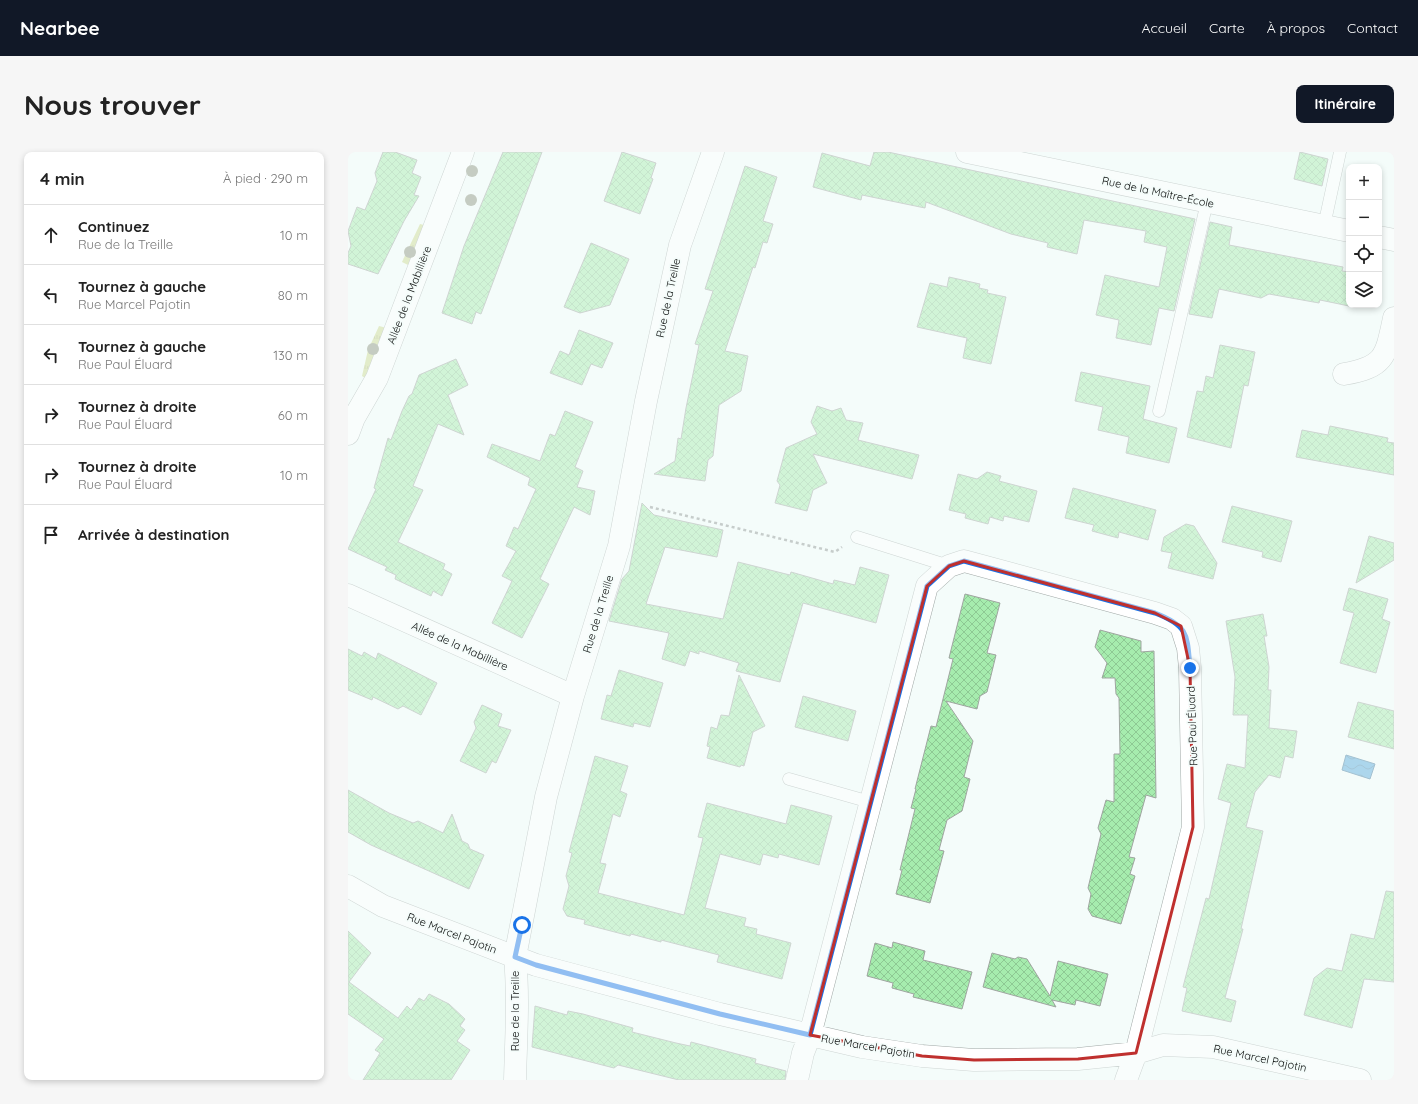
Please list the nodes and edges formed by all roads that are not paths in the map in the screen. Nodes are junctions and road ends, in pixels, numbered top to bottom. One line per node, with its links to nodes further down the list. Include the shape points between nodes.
1 (463, 152): 13 (street, Allée de la Mabillière, via 377,378 354,418)
2 (713, 152): 17 (street, Rue de la Treille, via 680,245 646,401 619,546)
3 (967, 152): 5 (street, Rue de la Maître-École)
4 (1340, 152): 6 (lane)
5 (1207, 202): 6 (street, Rue de la Maître-École); 12 (lane)
6 (1324, 226): 7 (street, Rue de la Maître-École)
7 (1346, 230)
8 (1382, 238): 9 (street)
9 (1394, 240)
10 (1394, 318): 11 (street, via 1388,348 1379,361 1364,370)
11 (1344, 374)
12 (1158, 411)
13 (348, 434)
14 (857, 537): 15 (lane)
15 (949, 566): 19 (street, via 927,586); 23 (street, Rue Paul Éluard, via 964,561 1155,613 1181,626 1186,637 1190,668 1193,826)
16 (348, 595): 17 (street, Allée de la Mabillière)
17 (573, 696): 21 (street, Rue de la Treille, via 546,797)
18 (789, 779): 19 (lane)
19 (870, 802): 22 (street)
20 (348, 886): 21 (street, Rue Marcel Pajotin, via 383,906)
21 (515, 957): 22 (street, Rue Marcel Pajotin, via 536,965 720,1014); 24 (street, Rue de la Treille)
22 (810, 1035): 23 (street, Rue Marcel Pajotin, via 862,1047 974,1060 1078,1059); 25 (street)
23 (1136, 1053): 26 (street, Rue Paul Éluard); 27 (street, Rue Marcel Pajotin, via 1163,1045 1213,1047)
24 (515, 1080)
25 (797, 1080)
26 (1126, 1080)
27 (1360, 1080)

